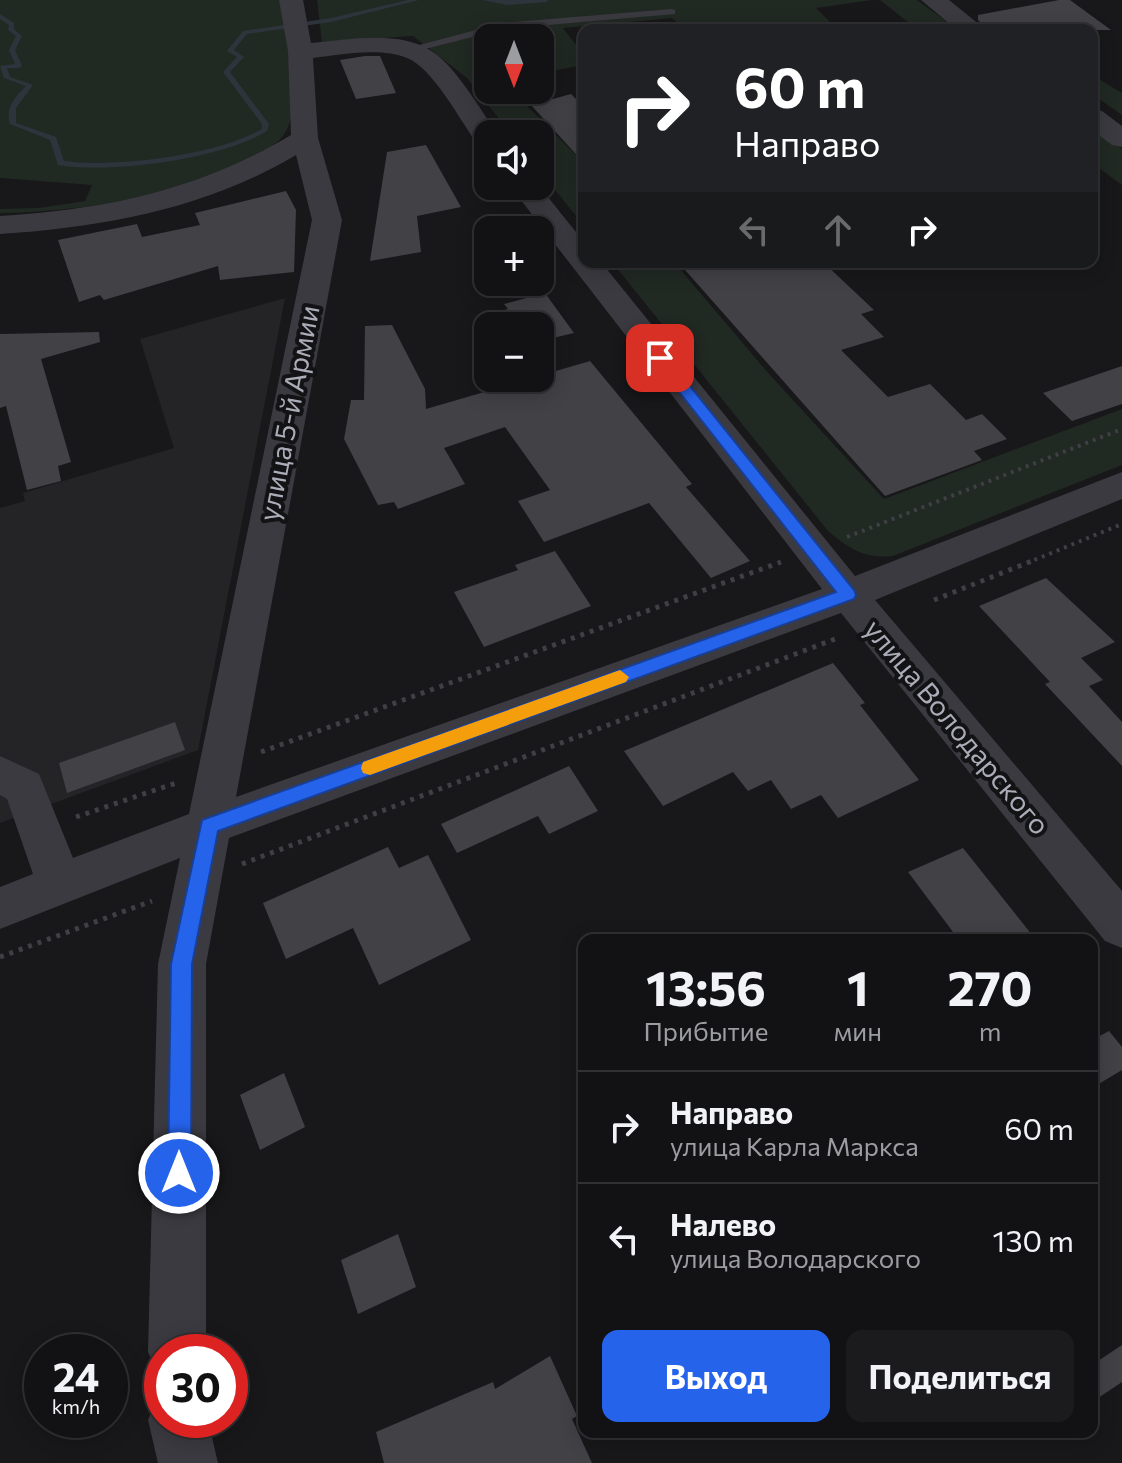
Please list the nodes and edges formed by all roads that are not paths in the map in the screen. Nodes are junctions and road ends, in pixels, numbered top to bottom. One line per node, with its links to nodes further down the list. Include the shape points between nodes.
1 (291, 0): 6 (street, улица 5-й Армии)
2 (933, 0): 4 (street)
3 (671, 12): 5 (lane, via 503,26)
4 (965, 24)
5 (406, 50): 6 (street); 7 (street, via 424,56)
6 (300, 51): 9 (street, улица 5-й Армии)
7 (474, 121)
8 (1098, 121): 10 (street)
9 (305, 138): 12 (street, via 262,166 205,190 130,210); 18 (street, улица 5-й Армии, via 327,220)
10 (1122, 139)
11 (535, 200): 13 (street, улица Володарского)
12 (0, 225)
13 (578, 254)
14 (589, 268): 16 (street, улица Володарского)
15 (1122, 485): 16 (street)
16 (860, 610): 18 (street); 21 (street, улица Володарского)
17 (0, 774): 19 (street, via 24,787)
18 (209, 826): 19 (street); 22 (street, улица 5-й Армии, via 182,964)
19 (60, 884): 20 (street)
20 (0, 908)
21 (1122, 926)
22 (177, 1334)
23 (173, 1438): 25 (street)
24 (182, 1438): 26 (street)
25 (168, 1463)
26 (188, 1463)

